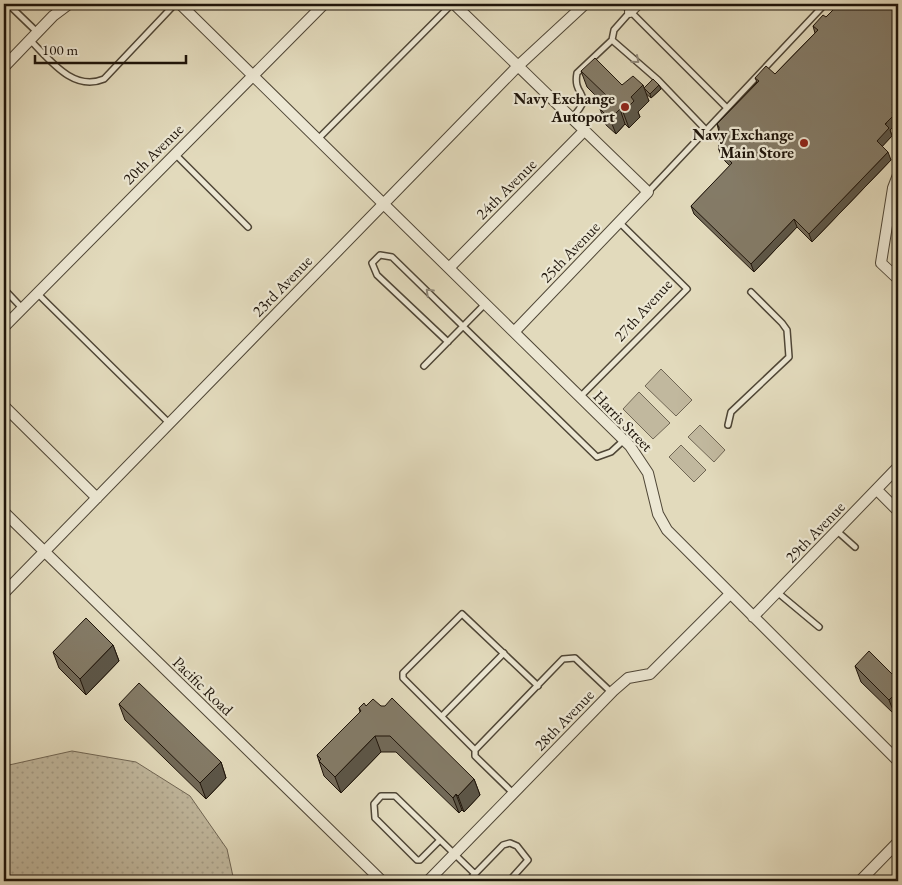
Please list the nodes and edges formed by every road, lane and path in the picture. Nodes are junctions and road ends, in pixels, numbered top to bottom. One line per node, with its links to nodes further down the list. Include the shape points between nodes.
1 (8, 4): 10 (lane)
2 (69, 4): 10 (street)
3 (176, 4): 11 (lane, via 104,79 94,83 72,79)
4 (180, 4): 15 (street, Harris Street)
5 (324, 4): 15 (street, 20th Avenue)
6 (453, 4): 13 (street); 20 (lane)
7 (585, 4): 13 (street, 23rd Avenue)
8 (825, 4): 16 (lane)
9 (630, 6): 12 (lane, via 614,30); 16 (lane)
10 (38, 32): 11 (street)
11 (30, 40): 14 (street)
12 (612, 40): 17 (lane, via 577,73 577,87 584,106); 18 (lane, one-way to 18, via 658,80)
13 (518, 66): 17 (street); 24 (street, 23rd Avenue)
14 (4, 67)
15 (254, 76): 20 (street, Harris Street); 21 (street, 20th Avenue)
16 (726, 106): 18 (lane)
17 (571, 119): 19 (street)
18 (705, 129): 23 (lane)
19 (584, 131): 23 (street); 27 (street, 24th Avenue)
20 (318, 139): 24 (street, Harris Street)
21 (175, 153): 26 (lane); 31 (street, 20th Avenue)
22 (898, 175): 28 (street, via 881,263)
23 (648, 192): 25 (street, 25th Avenue)
24 (383, 204): 27 (street, Harris Street); 41 (street, 23rd Avenue)
25 (619, 222): 36 (street, 25th Avenue); 39 (lane, 27th Avenue, via 687,289)
26 (248, 227)
27 (449, 268): 32 (street, Harris Street)
28 (898, 280)
29 (4, 289): 33 (lane)
30 (751, 292): 42 (lane, via 787,330 789,358 730,412)
31 (37, 293): 33 (street, 20th Avenue); 41 (lane)
32 (486, 304): 35 (lane); 36 (street, Harris Street)
33 (22, 308): 34 (street, 20th Avenue)
34 (4, 326)
35 (464, 326): 37 (lane); 37 (lane, one-way to 37, via 392,257 380,255 372,263 377,275); 43 (lane, via 596,457 611,452)
36 (514, 332): 39 (street, Harris Street)
37 (448, 342): 38 (lane)
38 (424, 366)
39 (580, 398): 43 (street, Harris Street)
40 (4, 406): 46 (street)
41 (169, 423): 46 (street, 23rd Avenue)
42 (728, 425)
43 (624, 440): 54 (street, Harris Street, via 640,458 648,474 661,523)
44 (898, 467): 45 (street, 29th Avenue)
45 (877, 490): 47 (street); 49 (street, 29th Avenue)
46 (97, 498): 51 (street, 23rd Avenue)
47 (898, 511)
48 (4, 512): 51 (street, Pacific Road)
49 (837, 531): 50 (lane); 52 (street, 29th Avenue)
50 (855, 547)
51 (45, 551): 53 (street, 23rd Avenue); 68 (street, Pacific Road)
52 (777, 592): 55 (street, 29th Avenue); 56 (lane)
53 (4, 593)
54 (730, 594): 55 (street, Harris Street); 59 (street, 28th Avenue, via 650,674 628,678)
55 (753, 618): 62 (street, Harris Street)
56 (819, 627)
57 (504, 653): 58 (lane); 60 (lane); 60 (lane, via 465,614 459,615 403,673 403,678)
58 (538, 686): 59 (lane, via 563,659 572,657); 61 (lane)
59 (612, 693): 63 (street, 28th Avenue)
60 (442, 716): 61 (lane)
61 (475, 750): 63 (lane, via 475,756)
62 (898, 761)
63 (513, 794): 66 (street, 28th Avenue)
64 (440, 840): 64 (lane, via 395,796 382,796 374,804 375,818 417,860); 66 (lane)
65 (898, 842): 72 (street)
66 (454, 854): 67 (lane); 69 (street, 28th Avenue)
67 (475, 874): 70 (lane); 71 (lane, via 510,843 517,846 528,860)
68 (382, 881)
69 (428, 881)
70 (468, 881)
71 (509, 881)
72 (860, 881)

